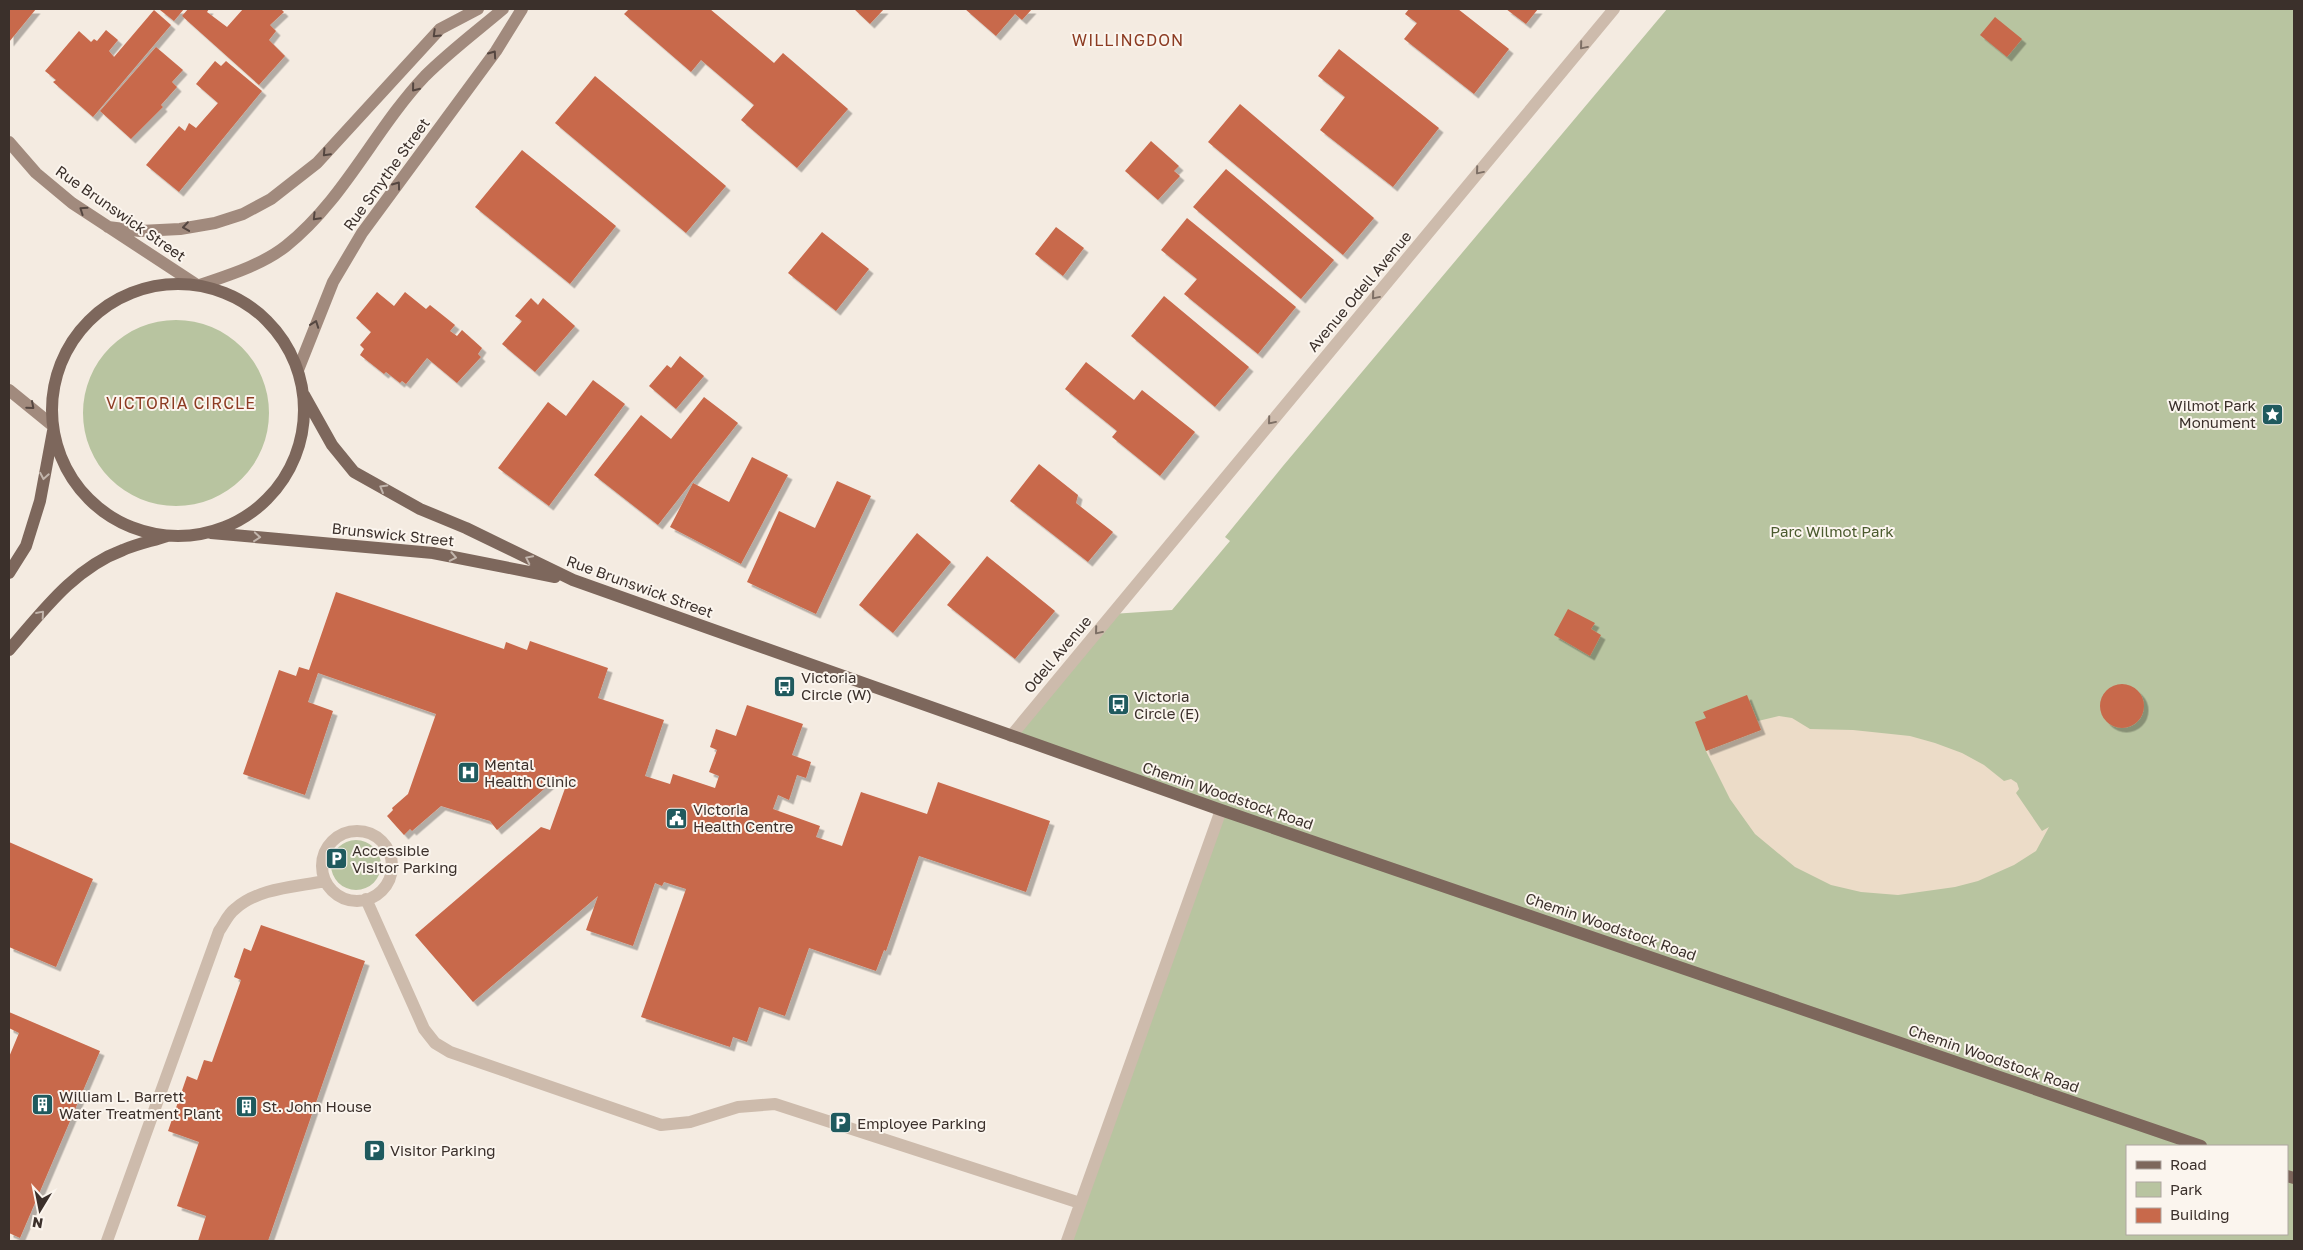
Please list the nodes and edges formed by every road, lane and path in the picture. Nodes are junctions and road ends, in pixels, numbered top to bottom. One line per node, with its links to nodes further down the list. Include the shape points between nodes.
1 (478, 9): 6 (main road, one-way to 6, via 440,29 317,163 271,199 243,214 206,224 140,231)
2 (503, 9): 7 (main road, Rue Smythe Street, one-way to 7, via 426,76 384,126 319,214 286,246 260,261)
3 (522, 9): 8 (main road, Rue Smythe Street, one-way to 3, via 333,282 362,233 496,51)
4 (1614, 9): 16 (street, Avenue Odell Avenue, one-way to 16)
5 (9, 142): 6 (main road, Rue Brunswick Street, one-way to 5, via 36,173)
6 (108, 227): 7 (main road, Rue Brunswick Street)
7 (199, 285): 8 (main road, via 232,295 260,314 281,336); 11 (main road, via 164,284 127,294 89,320 64,355 52,396)
8 (298, 370): 10 (main road)
9 (9, 390): 11 (main road, one-way to 11)
10 (304, 395): 12 (main road, via 304,432 292,466 271,497 242,520); 15 (main road, Rue Brunswick Street, one-way to 10, via 420,509 354,472 332,445)
11 (53, 427): 13 (main road, via 65,466 90,501 126,525); 14 (main road, one-way to 14, via 40,500 26,546)
12 (208, 533): 13 (main road); 15 (main road, Brunswick Street, one-way to 15, via 433,553)
13 (167, 536): 17 (main road, one-way to 13, via 74,578 122,550)
14 (9, 573)
15 (572, 580): 18 (main road, Rue Brunswick Street)
16 (1129, 593): 18 (street, Odell Avenue, one-way to 18)
17 (9, 650)
18 (1011, 736): 19 (main road, Chemin Woodstock Road)
19 (1221, 810): 22 (main road, Chemin Woodstock Road); 23 (street)
20 (325, 881): 21 (street, via 342,898); 21 (street, via 322,858 327,847 345,833 367,832 385,845 392,866 385,887); 24 (street, via 249,899 234,909 219,931)
21 (366, 900): 23 (street, via 424,1029 435,1043 450,1052 661,1125 690,1122 738,1106 775,1104)
22 (2198, 1145)
23 (1080, 1204): 25 (street)
24 (107, 1241)
25 (1066, 1241)

